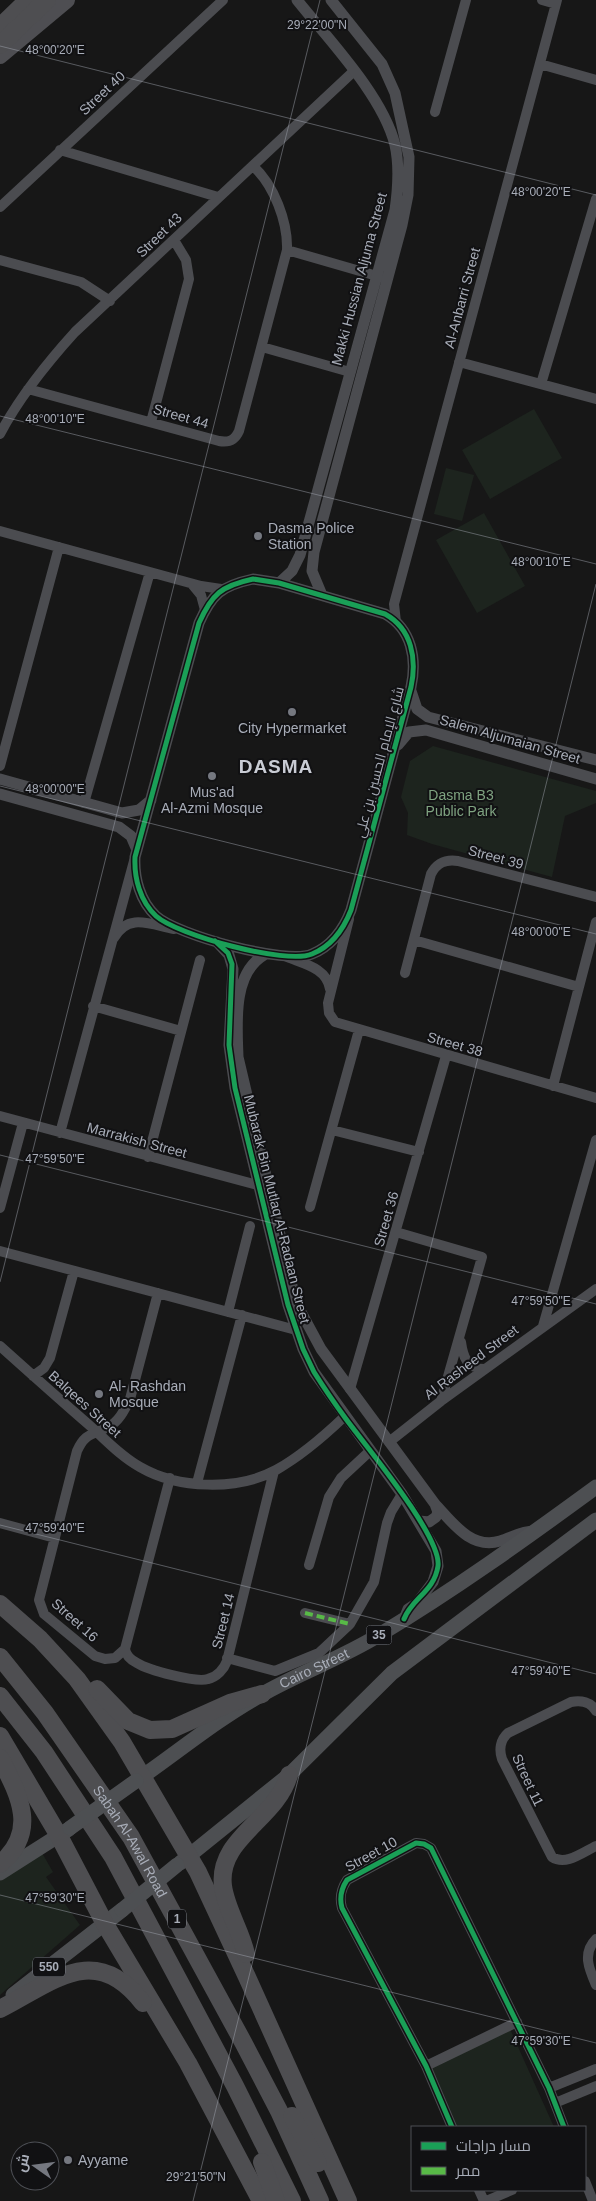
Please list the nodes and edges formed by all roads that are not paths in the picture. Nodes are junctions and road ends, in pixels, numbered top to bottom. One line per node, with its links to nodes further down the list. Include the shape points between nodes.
1 (28, 0): 10 (highway)
2 (47, 0): 11 (highway)
3 (67, 0): 12 (highway)
4 (223, 0): 19 (street, Street 40)
5 (297, 0): 14 (street, Makki Hussian Aljuma Street)
6 (331, 0): 16 (street, Makki Hussian Aljuma Street, via 382,64)
7 (466, 0): 18 (street)
8 (542, 0): 9 (street)
9 (557, 2): 13 (street, Al-Anbarri Street)
10 (3, 23)
11 (0, 45)
12 (0, 56)
13 (540, 64): 15 (street); 31 (street, Al-Anbarri Street)
14 (354, 71): 17 (street, Makki Hussian Aljuma Street); 20 (street, Street 43)
15 (596, 80)
16 (394, 90): 17 (street, via 394,98 387,104 379,104); 28 (street, Makki Hussian Aljuma Street, via 408,146 410,175 406,208)
17 (375, 100): 28 (street, Makki Hussian Aljuma Street, via 392,134 398,177)
18 (435, 112)
19 (60, 150): 21 (street); 23 (street, Street 40)
20 (253, 166): 21 (street, Street 43); 26 (street, Street 44, via 265,179 275,199 286,233)
21 (218, 197): 25 (street, Street 43)
22 (596, 199): 24 (street)
23 (0, 207)
24 (594, 216): 33 (street)
25 (174, 240): 29 (street, Street 43); 36 (street, via 186,260 189,279)
26 (287, 250): 28 (street); 30 (street, Street 44)
27 (0, 260): 29 (street, via 81,282)
28 (382, 277): 32 (street, Makki Hussian Aljuma Street); 44 (street, Makki Hussian Aljuma Street, via 314,552 312,571)
29 (110, 301): 34 (street, Street 43, via 55,355)
30 (262, 347): 32 (street); 36 (street, Street 44, via 239,430 232,440 219,441)
31 (459, 362): 33 (street); 45 (street, Al-Anbarri Street)
32 (350, 372): 42 (street, Makki Hussian Aljuma Street, via 300,555 292,571)
33 (541, 384): 35 (street)
34 (28, 389): 36 (street, Street 44); 37 (street, Street 43)
35 (596, 399)
36 (151, 422)
37 (0, 434)
38 (0, 531): 39 (street)
39 (59, 547): 40 (street); 52 (street)
40 (150, 572): 41 (street); 57 (street)
41 (191, 583): 43 (street); 46 (street, via 201,595)
42 (279, 583): 43 (street, شارع الإمام الحسين بن علي, via 253,579); 44 (street, شارع الإمام الحسين بن علي)
43 (221, 590): 46 (street, شارع الإمام الحسين بن علي)
44 (322, 595): 47 (street, شارع الإمام الحسين بن علي)
45 (394, 604): 47 (street); 48 (street, Al-Anbarri Street)
46 (205, 610): 56 (street, شارع الإمام الحسين بن علي)
47 (379, 612): 48 (street, شارع الإمام الحسين بن علي)
48 (396, 622): 49 (street, شارع الإمام الحسين بن علي, via 413,651)
49 (411, 687): 50 (street, شارع الإمام الحسين بن علي); 51 (street, Salem Aljumaian Street, via 415,705 428,717)
50 (394, 750): 53 (street, Salem Aljumaian Street, via 409,732 421,730); 60 (street, شارع الإمام الحسين بن علي)
51 (596, 760): 53 (street, via 589,762 586,769)
52 (0, 766)
53 (593, 779)
54 (0, 780): 57 (street)
55 (0, 794): 58 (street, via 118,826 131,836)
56 (151, 800): 57 (street, via 139,810 128,813); 58 (street, شارع الإمام الحسين بن علي)
57 (84, 803)
58 (136, 853): 62 (street, شارع الإمام الحسين بن علي, via 136,877 144,901 162,920); 65 (street)
59 (596, 897): 64 (street, Street 39, via 458,861 445,861 431,874)
60 (351, 910): 67 (street, شارع الإمام الحسين بن علي, via 342,929 324,948 306,956); 71 (street, Street 38)
61 (596, 922): 70 (street)
62 (183, 931): 63 (street, شارع الإمام الحسين بن علي); 65 (street, via 131,922 119,930)
63 (214, 939): 66 (street, شارع الإمام الحسين بن علي); 85 (street, Mubarak Bin Mutlaq Al-Radaan Street, via 228,953 232,964 231,1063)
64 (414, 940): 69 (street, Street 39); 70 (street)
65 (108, 950): 72 (street)
66 (264, 955): 67 (street, شارع الإمام الحسين بن علي); 85 (street, Mubarak Bin Mutlaq Al-Radaan Street, via 251,964 242,984 238,1040 240,1071)
67 (285, 957): 71 (street, Street 38, via 323,973 328,979)
68 (200, 960): 74 (street)
69 (405, 973)
70 (579, 987): 76 (street)
71 (330, 995): 73 (street, Street 38, via 328,1008 333,1020)
72 (93, 1006): 74 (street); 81 (street)
73 (359, 1030): 75 (street, Street 38); 80 (street)
74 (181, 1031): 84 (street)
75 (446, 1056): 76 (street, Street 38); 83 (street, Street 36)
76 (553, 1086): 77 (street, Street 38)
77 (596, 1098)
78 (0, 1116): 79 (street, Marrakish Street)
79 (23, 1123): 81 (street, Marrakish Street); 87 (street)
80 (332, 1130): 83 (street); 86 (street)
81 (60, 1133): 84 (street, Marrakish Street)
82 (596, 1140): 96 (street)
83 (419, 1152): 89 (street, Street 36)
84 (148, 1157): 85 (street, Marrakish Street)
85 (264, 1187): 97 (street, Mubarak Bin Mutlaq Al-Radaan Street, via 284,1292); 100 (street, Mubarak Bin Mutlaq Al-Radaan Street, via 296,1302)
86 (310, 1207)
87 (0, 1208)
88 (250, 1226): 94 (street)
89 (396, 1232): 98 (street, via 482,1257); 104 (street, Street 36)
90 (0, 1251): 91 (street)
91 (74, 1271): 93 (street); 103 (street, via 50,1358 44,1368)
92 (596, 1289): 96 (street, Al Rasheed Street)
93 (158, 1293): 94 (street); 107 (street, Street 16, via 128,1404 112,1424)
94 (228, 1312): 95 (street)
95 (242, 1315): 97 (street); 112 (street)
96 (543, 1326): 102 (street, Al Rasheed Street)
97 (296, 1330): 101 (street, Mubarak Bin Mutlaq Al-Radaan Street)
98 (461, 1336): 102 (street, via 463,1355 468,1364); 105 (street)
99 (0, 1346): 103 (street, Balqees Street)
100 (321, 1349): 101 (street, via 311,1352); 104 (street, Mubarak Bin Mutlaq Al-Radaan Street)
101 (307, 1358): 106 (street, Mubarak Bin Mutlaq Al-Radaan Street)
102 (485, 1369): 105 (street, Al Rasheed Street)
103 (33, 1376): 107 (street, Balqees Street)
104 (350, 1389): 108 (street, Mubarak Bin Mutlaq Al-Radaan Street)
105 (442, 1401): 108 (street, Al Rasheed Street)
106 (344, 1417): 109 (street, Mubarak Bin Mutlaq Al-Radaan Street); 110 (street, Balqees Street, via 312,1446)
107 (95, 1431): 111 (street, Balqees Street, via 136,1465); 120 (street, Street 16, via 84,1439 77,1451)
108 (389, 1442): 115 (street, Mubarak Bin Mutlaq Al-Radaan Street)
109 (370, 1451): 114 (street, Mubarak Bin Mutlaq Al-Radaan Street); 121 (street, via 341,1478 329,1497)
110 (274, 1471): 112 (street, Balqees Street, via 240,1482); 128 (street, Street 14)
111 (170, 1478): 112 (street, Balqees Street); 126 (street)
112 (197, 1483)
113 (596, 1487): 119 (main road, Cairo Street / 35)
114 (402, 1494): 117 (street, Mubarak Bin Mutlaq Al-Radaan Street); 125 (street, via 387,1523 374,1582)
115 (435, 1504): 117 (street, via 436,1517 429,1522); 119 (street, Mubarak Bin Mutlaq Al-Radaan Street, via 462,1532 479,1541 497,1542 521,1533)
116 (596, 1520): 135 (main road, via 392,1673)
117 (420, 1521): 124 (street, Mubarak Bin Mutlaq Al-Radaan Street, via 436,1551 438,1566 433,1582 408,1609)
118 (0, 1523): 120 (street)
119 (535, 1532): 124 (main road, Cairo Street / 35)
120 (55, 1538): 126 (street, Street 16, via 39,1600 42,1612 95,1656 114,1658)
121 (309, 1565)
122 (0, 1604): 129 (highway, via 40,1639)
123 (305, 1614): 125 (street)
124 (404, 1619): 130 (main road, Cairo Street / 35, via 357,1648)
125 (350, 1624): 128 (street, via 319,1653 275,1670)
126 (125, 1649): 128 (street, Street 14, via 129,1657 140,1665 202,1680 219,1674)
127 (0, 1657): 149 (highway, Sabah Al-Awal Road / 1, via 50,1720 131,1837)
128 (228, 1658)
129 (77, 1679): 130 (highway, via 92,1685 128,1721 150,1730 172,1729 230,1703); 136 (highway, via 110,1724)
130 (262, 1694): 136 (main road, Cairo Street / 35, via 205,1730)
131 (0, 1696): 153 (highway, Sabah Al-Awal Road / 1, via 44,1752 113,1857)
132 (596, 1711): 138 (street, Street 11, via 588,1704 571,1702 508,1733 500,1752 552,1857 569,1859)
133 (0, 1736): 137 (highway)
134 (0, 1758): 140 (highway, via 19,1796 23,1818 16,1846)
135 (289, 1775): 139 (main road); 144 (highway, via 280,1797 234,1845 224,1868 224,1892 242,1939)
136 (139, 1780): 137 (main road, Cairo Street / 35, bridge); 139 (highway)
137 (64, 1832): 141 (main road, Cairo Street); 142 (highway)
138 (596, 1846)
139 (183, 1861): 142 (main road, 550, bridge); 144 (highway)
140 (0, 1864)
141 (0, 1874)
142 (105, 1924): 146 (main road, 550); 150 (highway)
143 (596, 1939): 145 (street, via 587,1956)
144 (247, 1977): 166 (highway)
145 (596, 1985)
146 (0, 2005)
147 (0, 2009): 150 (highway, via 68,1974 81,1970 100,1971 119,1979 132,1990)
148 (517, 2022): 151 (street); 151 (street, Street 10, via 431,1848 424,1844 409,1846 347,1880 340,1899); 155 (street, Street 10)
149 (243, 2042): 164 (highway, Sabah Al-Awal Road / 1); 165 (highway, via 300,2129)
150 (188, 2063): 161 (highway)
151 (426, 2066): 157 (street, Street 10)
152 (596, 2069): 155 (street)
153 (235, 2086): 162 (highway); 163 (highway, Sabah Al-Awal Road / 1)
154 (596, 2086): 156 (street)
155 (549, 2088): 156 (street, Street 10)
156 (554, 2103): 158 (street, Street 10)
157 (452, 2126)
158 (564, 2126)
159 (586, 2184): 168 (street)
160 (510, 2191): 167 (street)
161 (261, 2201)
162 (276, 2201)
163 (292, 2201)
164 (320, 2201)
165 (339, 2201)
166 (348, 2201)
167 (485, 2201)
168 (593, 2201)

